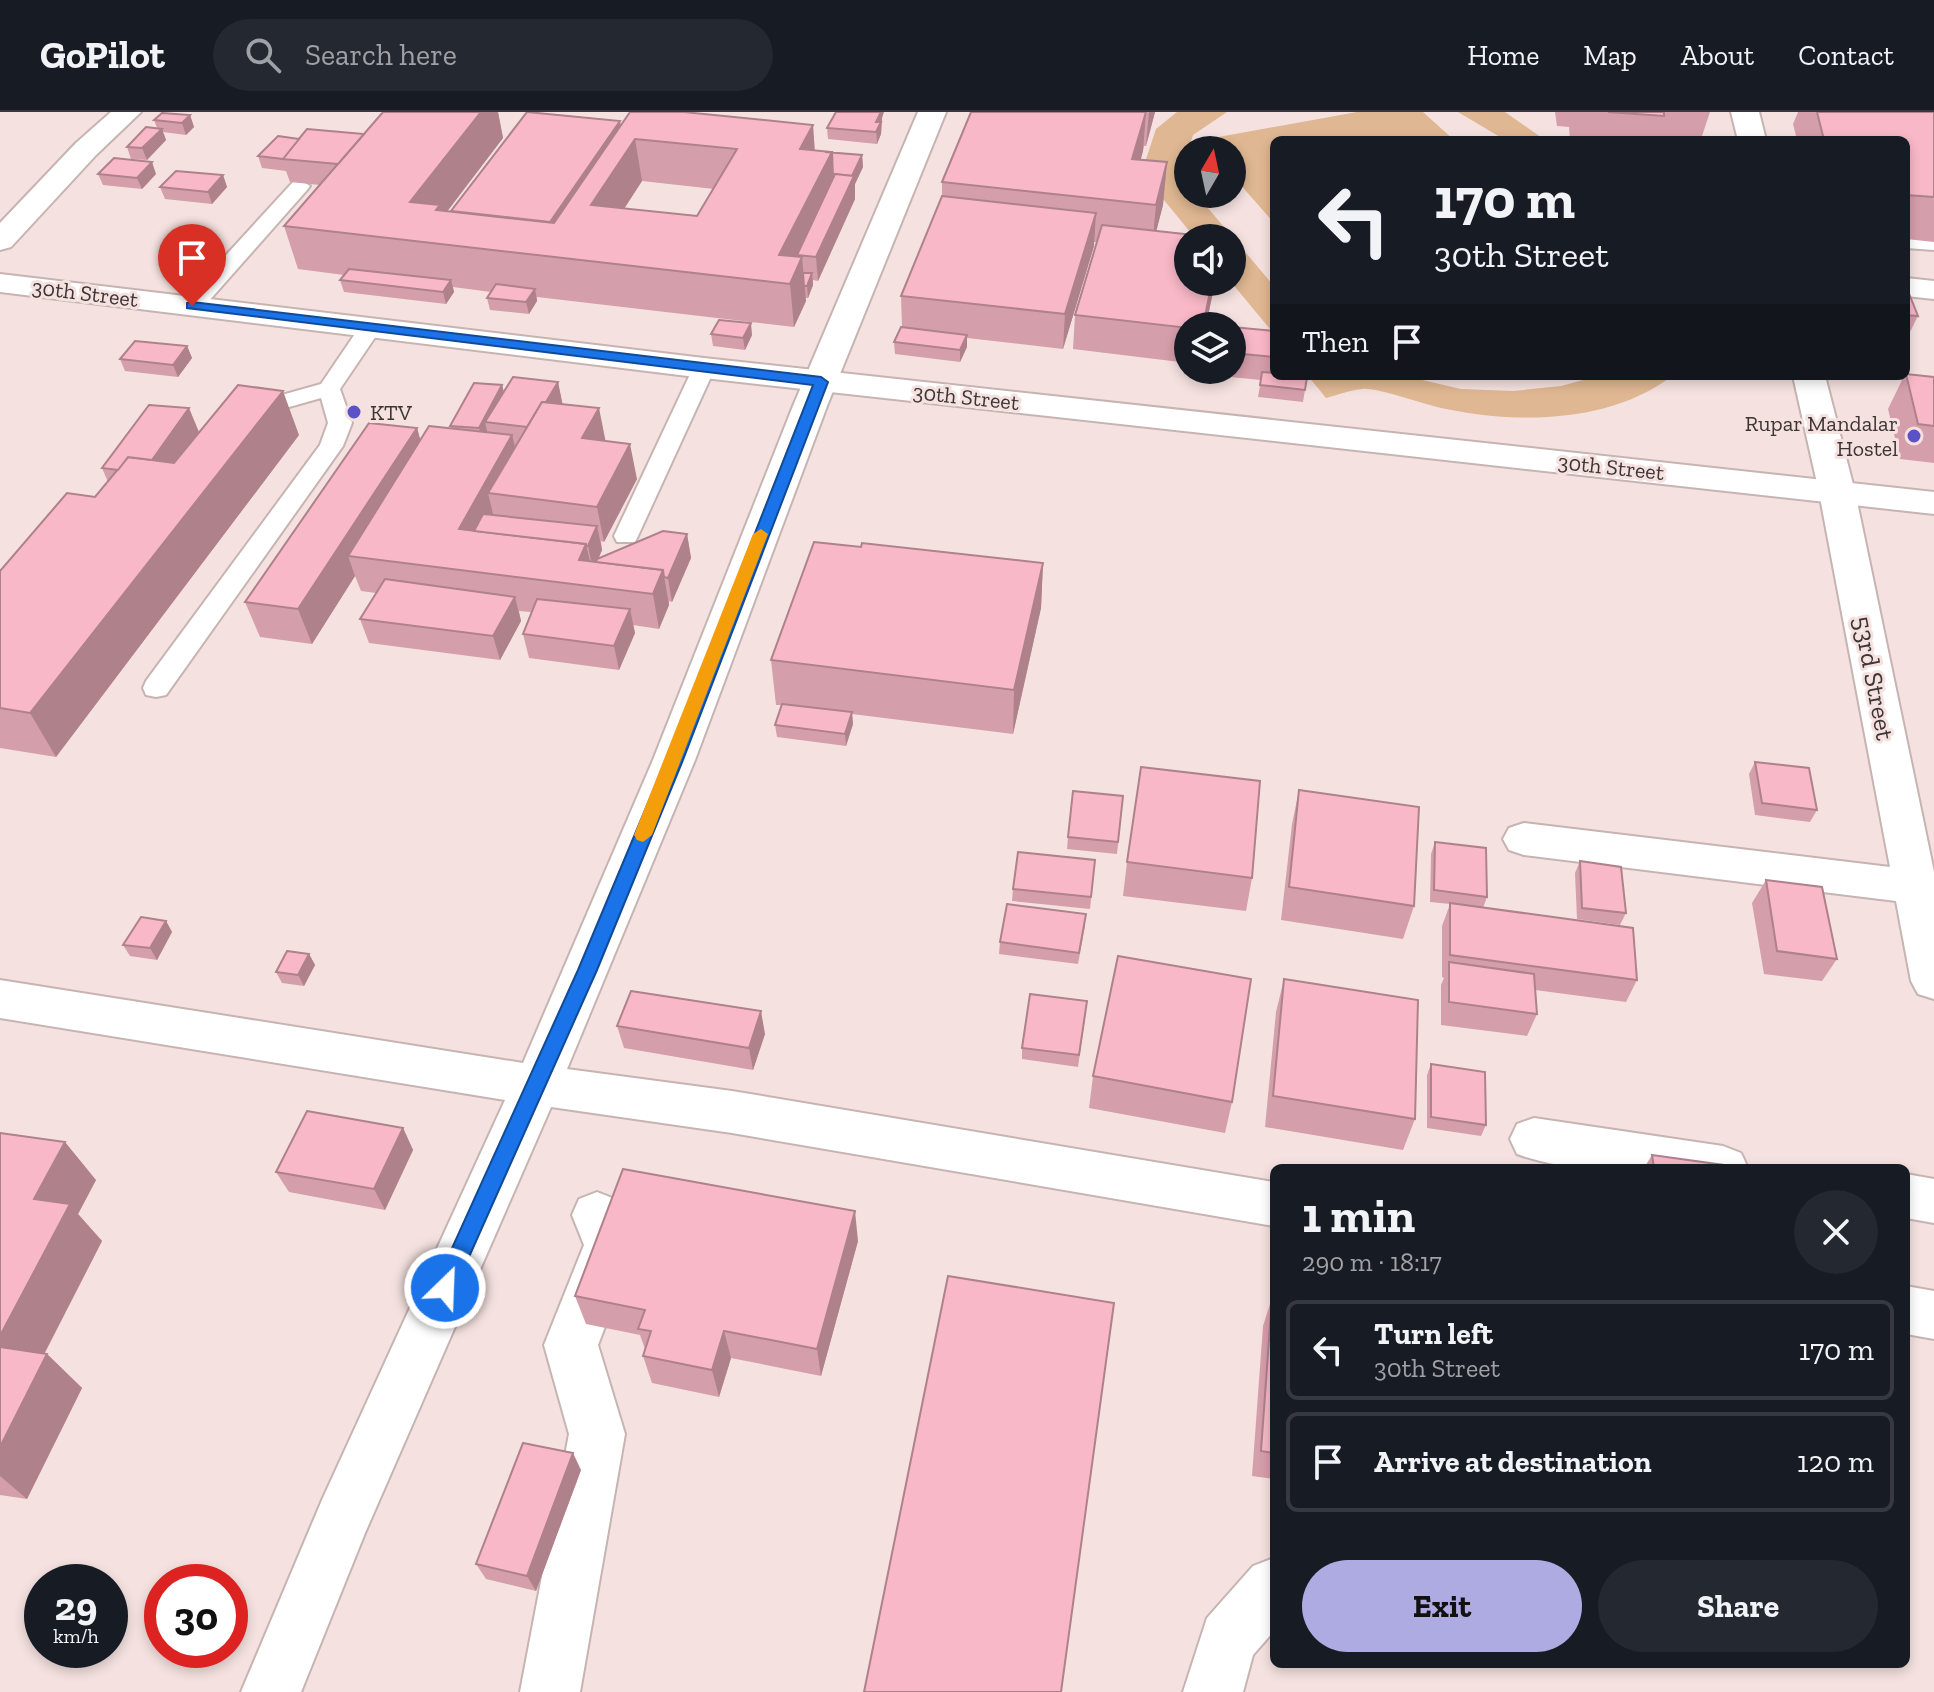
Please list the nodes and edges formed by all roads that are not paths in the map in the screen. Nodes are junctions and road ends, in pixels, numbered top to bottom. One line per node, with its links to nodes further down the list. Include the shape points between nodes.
1 (127, 112): 6 (street)
2 (932, 112): 16 (street)
3 (1745, 112): 4 (street)
4 (1751, 136)
5 (300, 186): 12 (lane)
6 (0, 241)
7 (1910, 242): 8 (lane)
8 (1934, 244)
9 (0, 283): 12 (street, 30th Street)
10 (1910, 287): 11 (street)
11 (1934, 290)
12 (192, 306): 13 (street, 30th Street)
13 (371, 327): 14 (street, 30th Street); 17 (lane)
14 (704, 368): 16 (street, 30th Street); 21 (lane)
15 (1810, 380): 19 (street, 53rd Street)
16 (821, 382): 19 (street, 30th Street); 27 (street, via 674,760)
17 (329, 389): 18 (lane, via 252,408); 22 (lane, via 340,423 331,446)
18 (227, 428)
19 (1837, 492): 20 (street, 30th Street); 24 (street, 53rd Street)
20 (1934, 503)
21 (626, 536)
22 (156, 688)
23 (1524, 839): 24 (street)
24 (1916, 887): 25 (street, 53rd Street)
25 (1934, 981)
26 (0, 999): 27 (street)
27 (535, 1085): 32 (street, via 732,1112); 37 (street)
28 (1534, 1139): 29 (street)
29 (1697, 1164)
30 (1910, 1197): 31 (street)
31 (1934, 1201)
32 (1270, 1203)
33 (597, 1215): 38 (street, via 610,1245 571,1345 597,1434)
34 (1910, 1311): 35 (street)
35 (1934, 1315)
36 (1270, 1592): 39 (street, via 1228,1639)
37 (271, 1692)
38 (550, 1692)
39 (1213, 1692)

